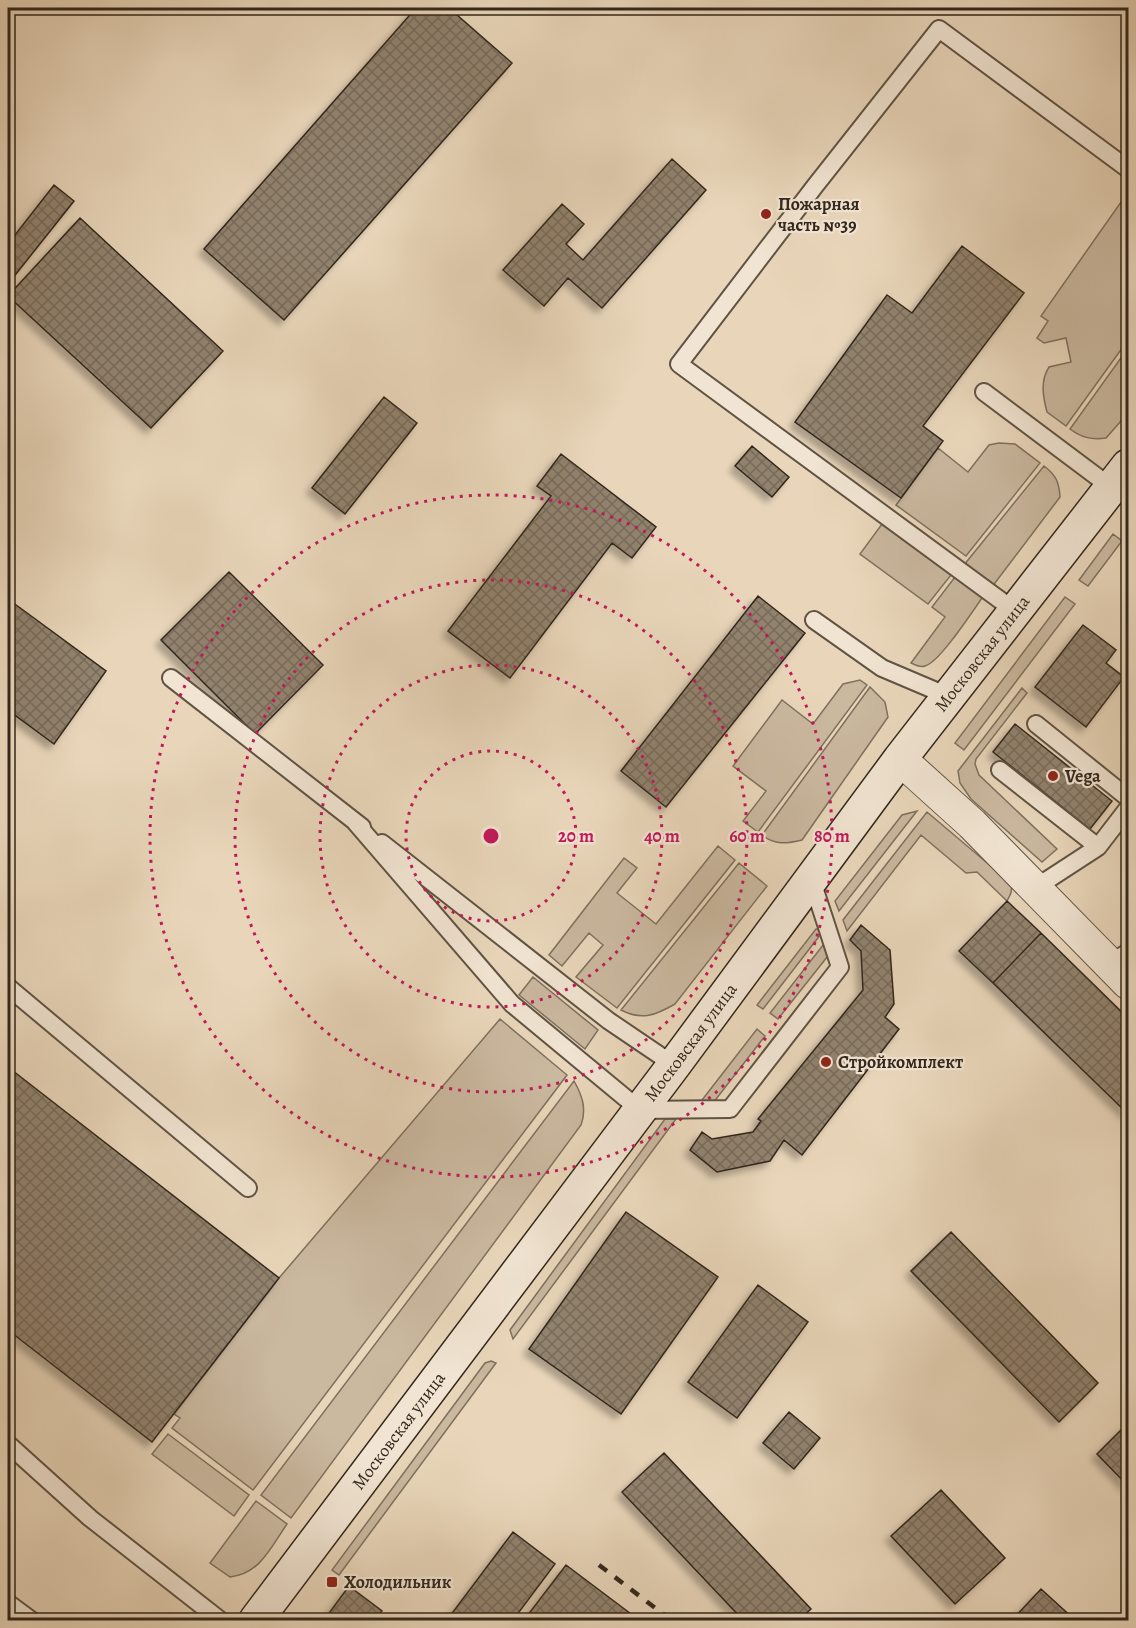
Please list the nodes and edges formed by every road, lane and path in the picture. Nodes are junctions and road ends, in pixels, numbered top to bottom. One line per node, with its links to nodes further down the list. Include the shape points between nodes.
1 (1128, 170): 4 (lane, via 939,29 679,364)
2 (984, 392): 3 (lane)
3 (1120, 477): 4 (main road, Московская улица)
4 (1014, 611): 7 (main road, Московская улица)
5 (814, 620): 7 (lane, via 882,668)
6 (171, 678): 13 (lane)
7 (948, 696): 9 (main road, Московская улица)
8 (1036, 724): 11 (lane)
9 (900, 759): 15 (main road, Московская улица); 16 (street)
10 (1000, 770): 14 (lane)
11 (1128, 798)
12 (1128, 808): 14 (lane)
13 (354, 822): 19 (lane, via 609,1021); 20 (lane, via 512,1004)
14 (1098, 847): 16 (lane)
15 (811, 878): 19 (main road, Московская улица); 20 (lane, via 840,968 730,1109)
16 (1035, 888): 17 (street)
17 (1122, 966)
18 (8, 987): 21 (lane)
19 (674, 1065): 20 (main road, Московская улица)
20 (640, 1110): 26 (main road, Московская улица)
21 (249, 1188)
22 (8, 1444): 25 (lane, via 90,1518)
23 (8, 1603): 24 (lane)
24 (31, 1620)
25 (220, 1620)
26 (256, 1620)

